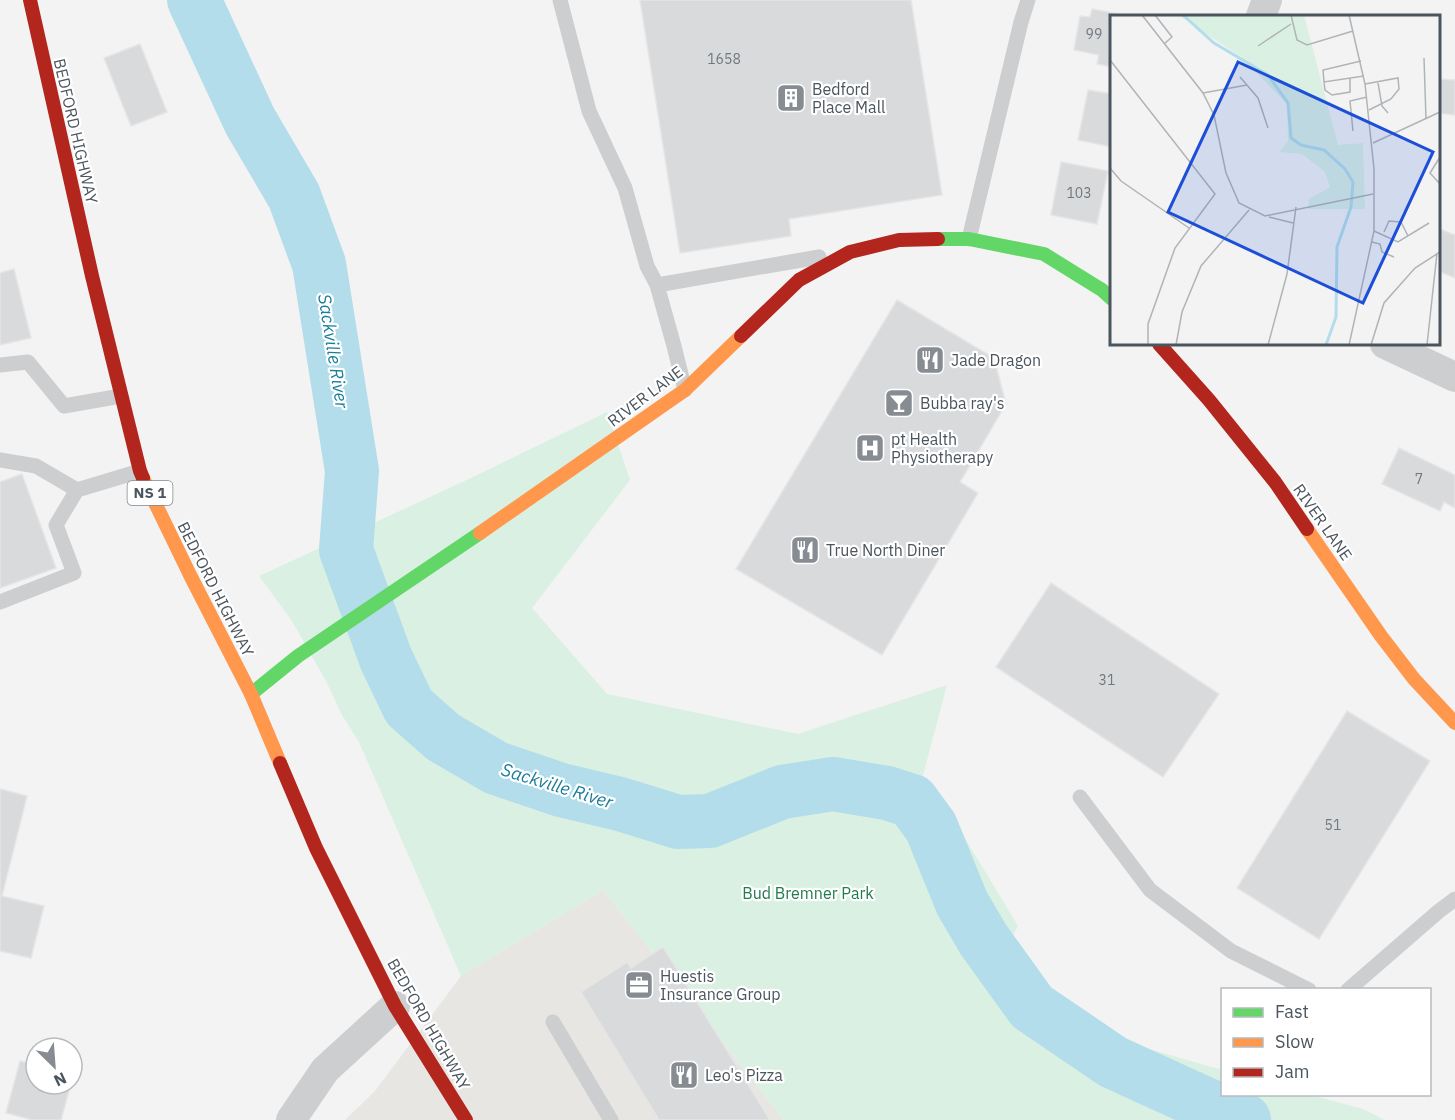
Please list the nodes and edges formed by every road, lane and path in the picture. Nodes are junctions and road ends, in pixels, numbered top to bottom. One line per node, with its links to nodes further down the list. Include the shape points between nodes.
1 (30, 0): 15 (street, BEDFORD HIGHWAY / NS 1)
2 (560, 0): 8 (lane, via 589,111 625,188 647,266)
3 (1028, 0): 6 (lane)
4 (1267, 0): 5 (street)
5 (1261, 15)
6 (969, 239): 7 (street, RIVER LANE, via 899,240); 9 (street, RIVER LANE, via 1044,254)
7 (850, 252): 8 (lane); 14 (street, RIVER LANE, via 799,280)
8 (657, 285): 14 (lane)
9 (1110, 297)
10 (1160, 345): 21 (street, RIVER LANE, via 1275,482 1381,636)
11 (1387, 345): 13 (street)
12 (0, 364): 15 (lane, via 28,362 64,406)
13 (1455, 377)
14 (685, 390): 20 (street, RIVER LANE, via 298,656)
15 (121, 396): 17 (street, BEDFORD HIGHWAY / NS 1)
16 (0, 460): 18 (lane, via 36,466)
17 (140, 471): 18 (lane); 20 (street, BEDFORD HIGHWAY / NS 1)
18 (77, 489): 19 (lane, via 56,525 74,573)
19 (0, 602)
20 (251, 694): 26 (street, BEDFORD HIGHWAY / NS 1, via 316,848)
21 (1455, 723)
22 (1080, 797): 24 (lane, via 1150,890 1231,951)
23 (1455, 900): 25 (lane)
24 (1305, 988)
25 (1350, 988)
26 (395, 1006): 28 (street, via 325,1070); 29 (street, BEDFORD HIGHWAY / NS 1)
27 (552, 1022): 30 (lane)
28 (291, 1120)
29 (466, 1120)
30 (611, 1120)

